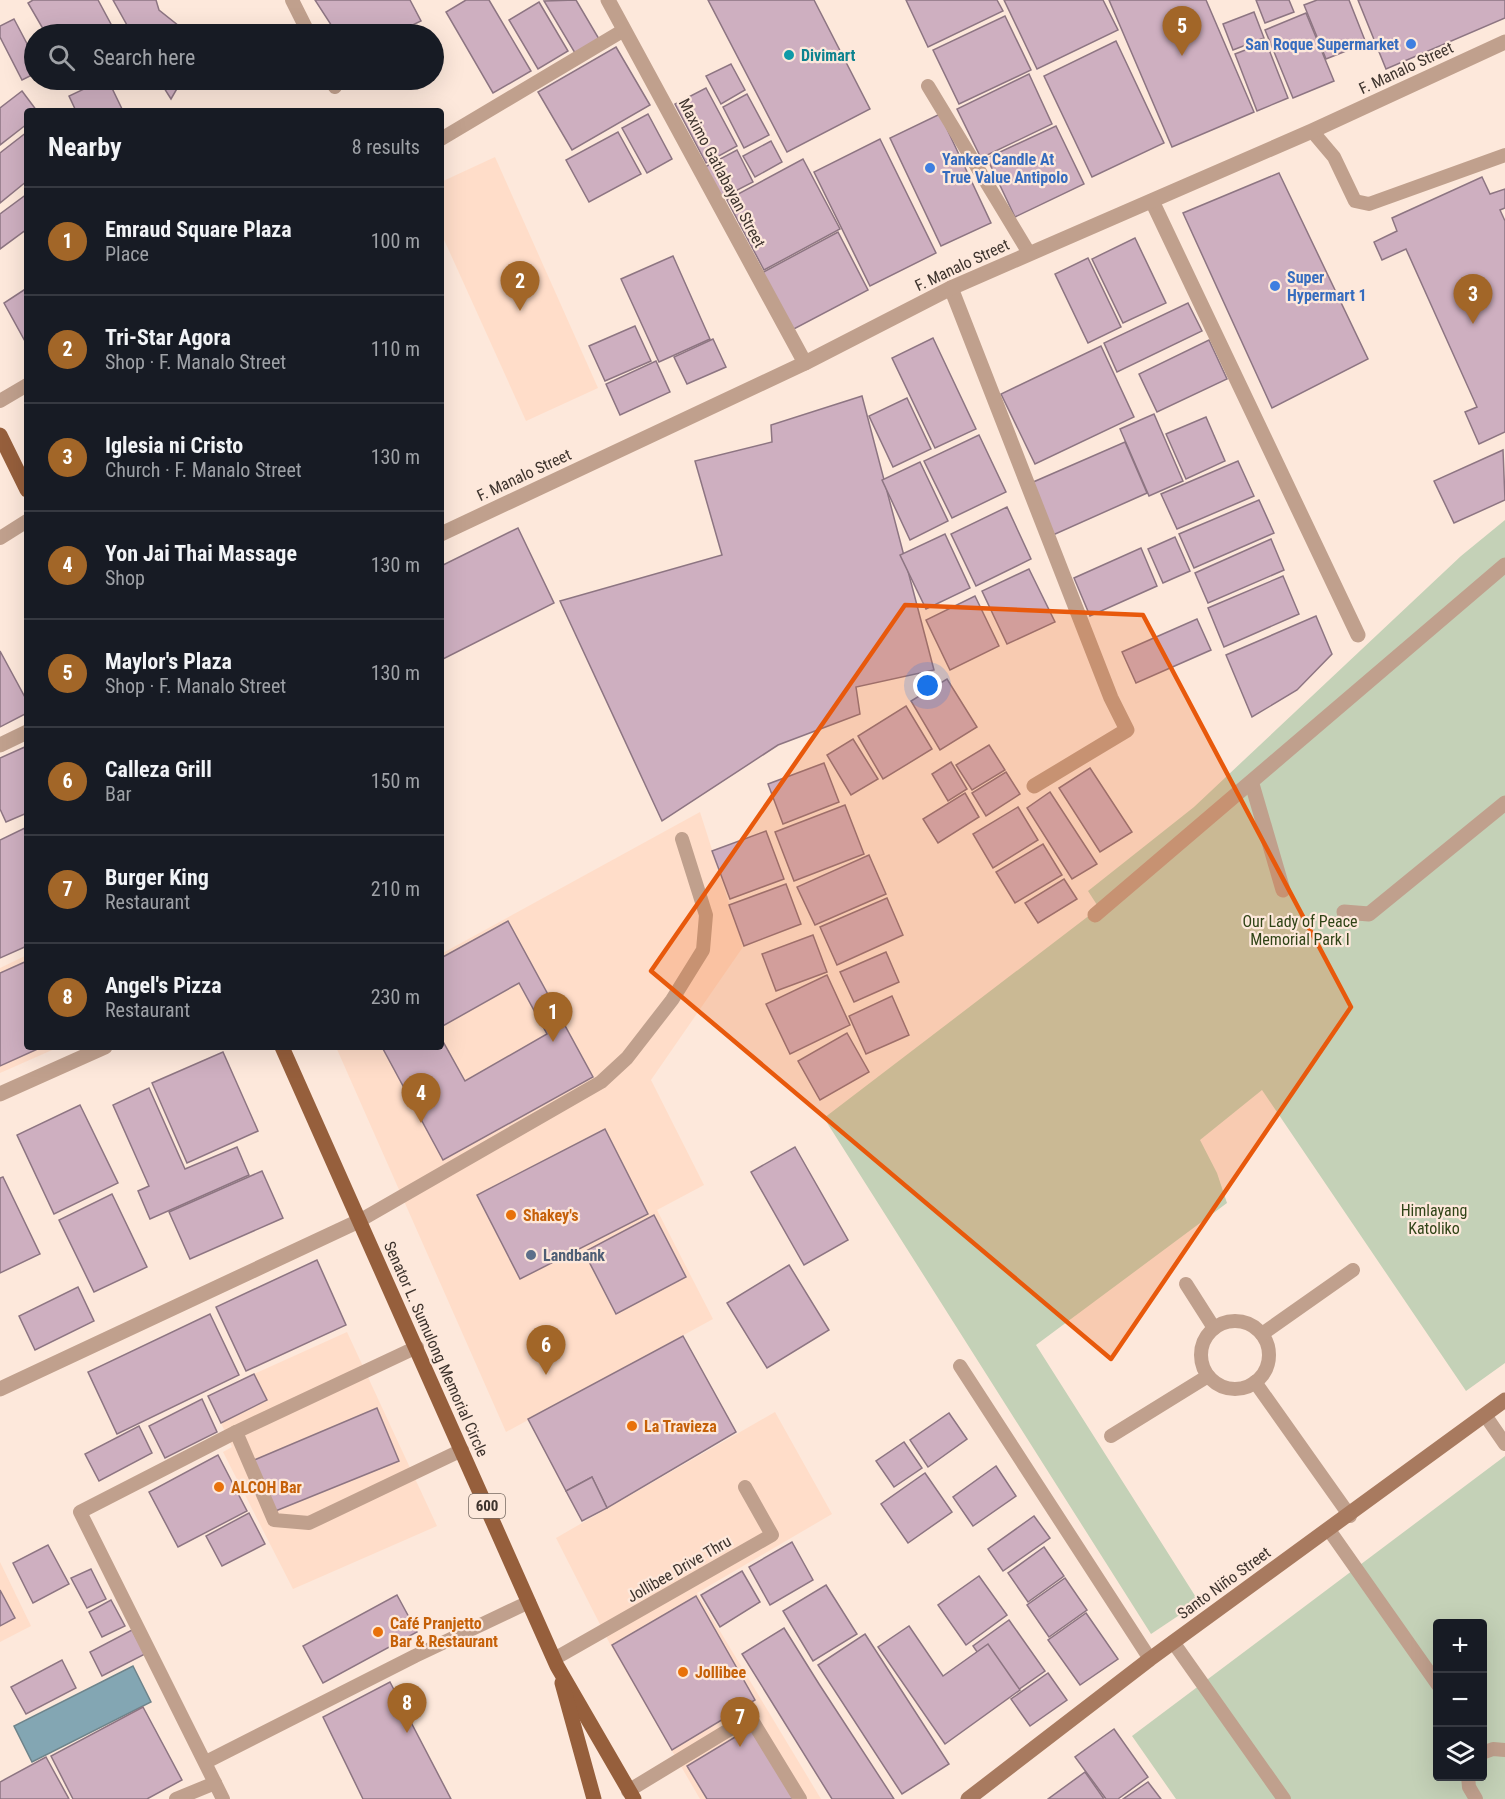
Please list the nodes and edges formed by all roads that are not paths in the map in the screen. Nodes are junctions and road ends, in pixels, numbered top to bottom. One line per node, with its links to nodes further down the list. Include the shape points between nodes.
1 (292, 0): 3 (lane)
2 (608, 0): 4 (street, Maximo Gatlabayan Street)
3 (304, 24)
4 (624, 30): 8 (lane); 13 (street, Maximo Gatlabayan Street)
5 (1505, 42): 7 (street, F. Manalo Street)
6 (928, 86): 11 (lane)
7 (1312, 131): 9 (lane, via 1334,157 1355,201 1369,204); 10 (street, F. Manalo Street)
8 (444, 137)
9 (1505, 155)
10 (1152, 201): 11 (street, F. Manalo Street); 22 (street)
11 (1029, 253): 12 (street, F. Manalo Street)
12 (951, 288): 13 (street, F. Manalo Street); 26 (street, via 1111,698 1127,730)
13 (805, 363): 19 (street, F. Manalo Street)
14 (24, 387): 15 (lane)
15 (0, 401)
16 (0, 435): 17 (main road)
17 (24, 484)
18 (24, 523): 20 (lane)
19 (444, 533)
20 (0, 538)
21 (1505, 565): 25 (street)
22 (1358, 635)
23 (24, 734): 24 (street)
24 (0, 746)
25 (1252, 784): 29 (street); 31 (street)
26 (1034, 786)
27 (1505, 803): 30 (street, via 1369,914)
28 (682, 839): 35 (lane, via 706,915 703,950 672,1000 627,1058 601,1082)
29 (1283, 890)
30 (1344, 912)
31 (1095, 915)
32 (98, 1050): 34 (street)
33 (283, 1050): 35 (main road, Senator L. Sumulong Memorial Circle / 600)
34 (0, 1094)
35 (359, 1221): 40 (main road, Senator L. Sumulong Memorial Circle / 600); 44 (street)
36 (1353, 1270): 39 (lane)
37 (1186, 1284): 38 (lane)
38 (1214, 1328): 39 (lane, via 1223,1323 1244,1322); 42 (lane, via 1202,1345 1203,1366)
39 (1262, 1334): 43 (lane, via 1267,1365)
40 (417, 1347): 47 (lane); 50 (main road, Senator L. Sumulong Memorial Circle / 600)
41 (960, 1366): 56 (lane)
42 (1208, 1376): 43 (lane, via 1225,1388 1246,1387); 48 (lane)
43 (1255, 1382): 52 (lane)
44 (0, 1389)
45 (1505, 1400): 46 (main road, Santo Niño Street)
46 (1485, 1415): 49 (lane); 52 (main road, Santo Niño Street)
47 (236, 1432): 50 (lane, via 274,1520 309,1523); 61 (lane, via 80,1512)
48 (1111, 1436)
49 (1505, 1444)
50 (462, 1450): 54 (main road, Senator L. Sumulong Memorial Circle / 600)
51 (745, 1487): 57 (lane, Jollibee Drive Thru, via 772,1535)
52 (1350, 1516): 53 (main road, Santo Niño Street)
53 (1329, 1530): 55 (main road, Santo Niño Street); 58 (lane)
54 (529, 1602): 57 (main road, Senator L. Sumulong Memorial Circle / 600); 61 (lane)
55 (1173, 1642): 56 (main road, Santo Niño Street); 70 (lane)
56 (1150, 1659): 69 (main road, Santo Niño Street)
57 (555, 1662): 64 (main road, Senator L. Sumulong Memorial Circle / 600); 67 (main road, Senator L. Sumulong Memorial Circle / 600)
58 (1433, 1679)
59 (1487, 1750): 60 (lane)
60 (1505, 1750)
61 (206, 1762): 63 (lane)
62 (1468, 1781): 71 (lane)
63 (216, 1783): 65 (lane); 66 (lane)
64 (631, 1795): 68 (lane, via 750,1717)
65 (176, 1799)
66 (223, 1799)
67 (594, 1799)
68 (800, 1799)
69 (968, 1799)
70 (1284, 1799)
71 (1476, 1799)

